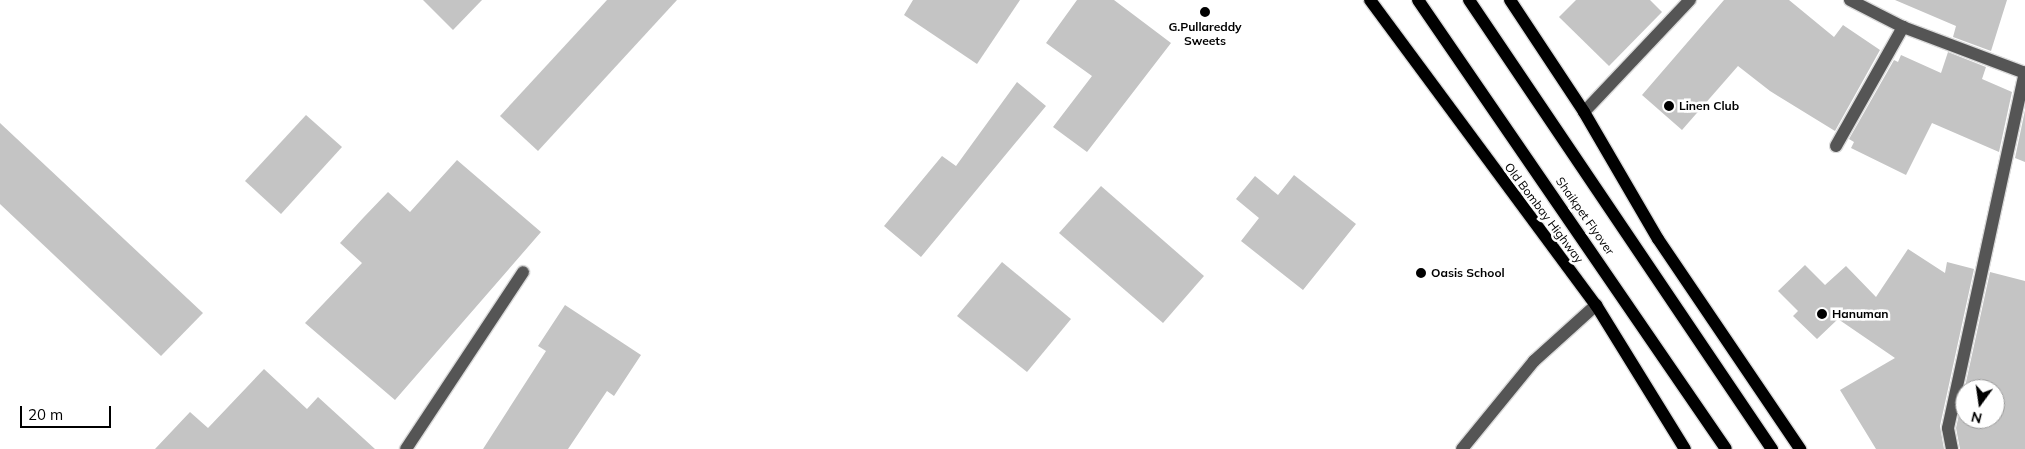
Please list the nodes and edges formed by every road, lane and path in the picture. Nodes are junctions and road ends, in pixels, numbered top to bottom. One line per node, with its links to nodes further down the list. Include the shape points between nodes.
1 (1370, 0): 12 (main road, Old Bombay Highway)
2 (1418, 0): 16 (main road, Shaikpet Flyover)
3 (1469, 0): 17 (main road, Shaikpet Flyover)
4 (1510, 0): 9 (main road)
5 (1690, 0): 9 (street)
6 (1850, 0): 7 (street)
7 (1903, 27): 8 (street); 10 (street)
8 (2024, 72): 19 (street, via 1948,428)
9 (1584, 112): 18 (main road, via 1658,239)
10 (1836, 146)
11 (523, 272): 13 (street)
12 (1596, 305): 14 (street, via 1534,362); 15 (main road, Old Bombay Highway)
13 (406, 449)
14 (1462, 449)
15 (1685, 449)
16 (1726, 449)
17 (1772, 449)
18 (1800, 449)
19 (1952, 449)

